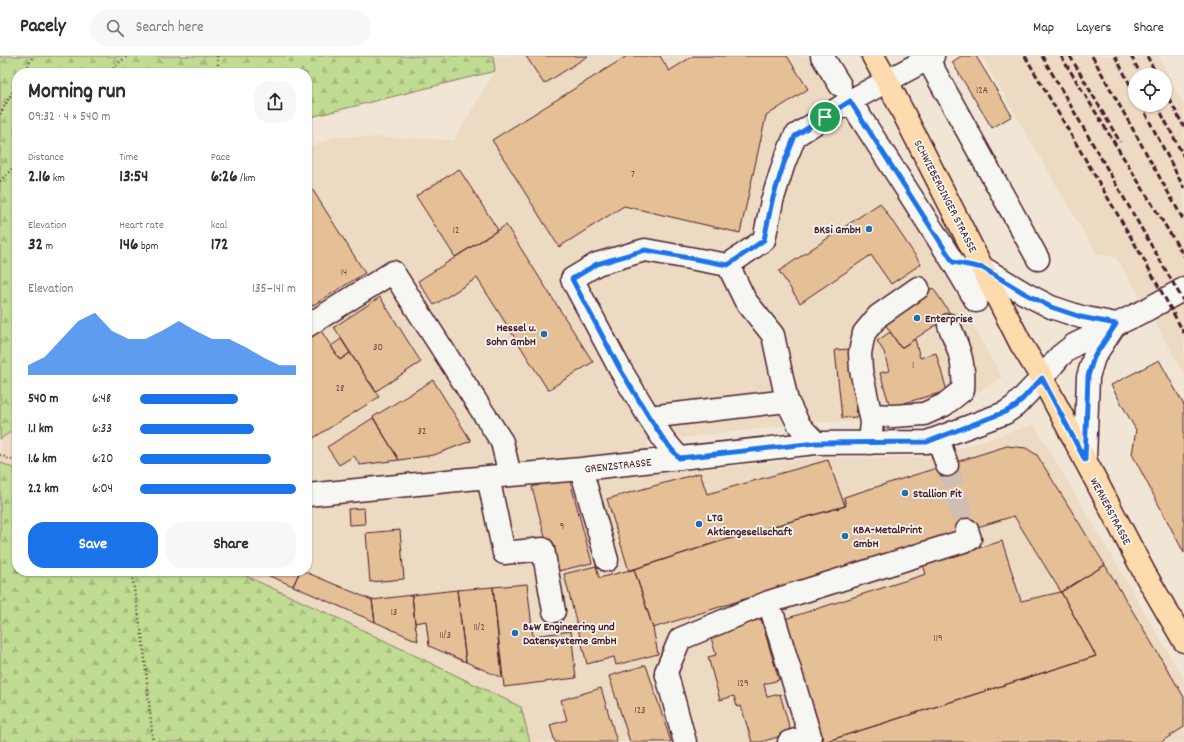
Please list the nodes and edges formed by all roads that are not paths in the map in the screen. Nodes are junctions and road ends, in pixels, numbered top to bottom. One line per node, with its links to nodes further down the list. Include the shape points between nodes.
1 (822, 56): 5 (street)
2 (873, 56): 4 (main road, SCHWIEBERDINGER STRASSE)
3 (929, 57): 4 (street); 6 (street)
4 (887, 81): 5 (street, via 872,88); 9 (main road, SCHWIEBERDINGER STRASSE)
5 (845, 93): 7 (street); 8 (street, via 795,136 772,201 764,240)
6 (1038, 259)
7 (953, 262): 9 (street); 12 (street)
8 (728, 265): 17 (street, via 745,300 773,335); 19 (street, via 645,250 597,264 572,279)
9 (983, 268): 14 (street, via 1051,307 1081,317); 16 (main road, SCHWIEBERDINGER STRASSE, via 1021,344)
10 (918, 288): 18 (street, via 878,316 864,333 860,352 861,370)
11 (1184, 289): 14 (street, GRENZSTRASSE)
12 (976, 301)
13 (312, 323): 27 (street, via 393,272 502,442)
14 (1116, 324): 16 (street, GRENZSTRASSE, via 1065,351); 24 (street, via 1094,357 1088,376)
15 (949, 325): 18 (street, via 961,353 963,390 944,405 924,414)
16 (1042, 378): 20 (street, GRENZSTRASSE, via 1016,406); 24 (main road, WERNERSTRASSE)
17 (787, 401): 19 (street); 21 (street, via 799,425)
18 (871, 415): 22 (street)
19 (649, 417): 23 (street)
20 (938, 438): 22 (street, GRENZSTRASSE, via 927,442); 25 (street)
21 (816, 443): 22 (street, GRENZSTRASSE); 23 (street, GRENZSTRASSE)
22 (870, 443)
23 (679, 458): 26 (street, GRENZSTRASSE)
24 (1085, 460): 34 (main road, WERNERSTRASSE, via 1145,574)
25 (947, 465)
26 (581, 469): 27 (street, GRENZSTRASSE); 31 (street)
27 (510, 475): 28 (street, GRENZSTRASSE)
28 (488, 477): 29 (street, GRENZSTRASSE); 33 (street, via 504,553 543,549)
29 (312, 495)
30 (967, 530): 32 (street, via 970,539)
31 (607, 560)
32 (769, 602): 35 (street, via 680,639 666,672); 36 (street, via 810,736)
33 (554, 611)
34 (1184, 641)
35 (685, 742)
36 (789, 742)

